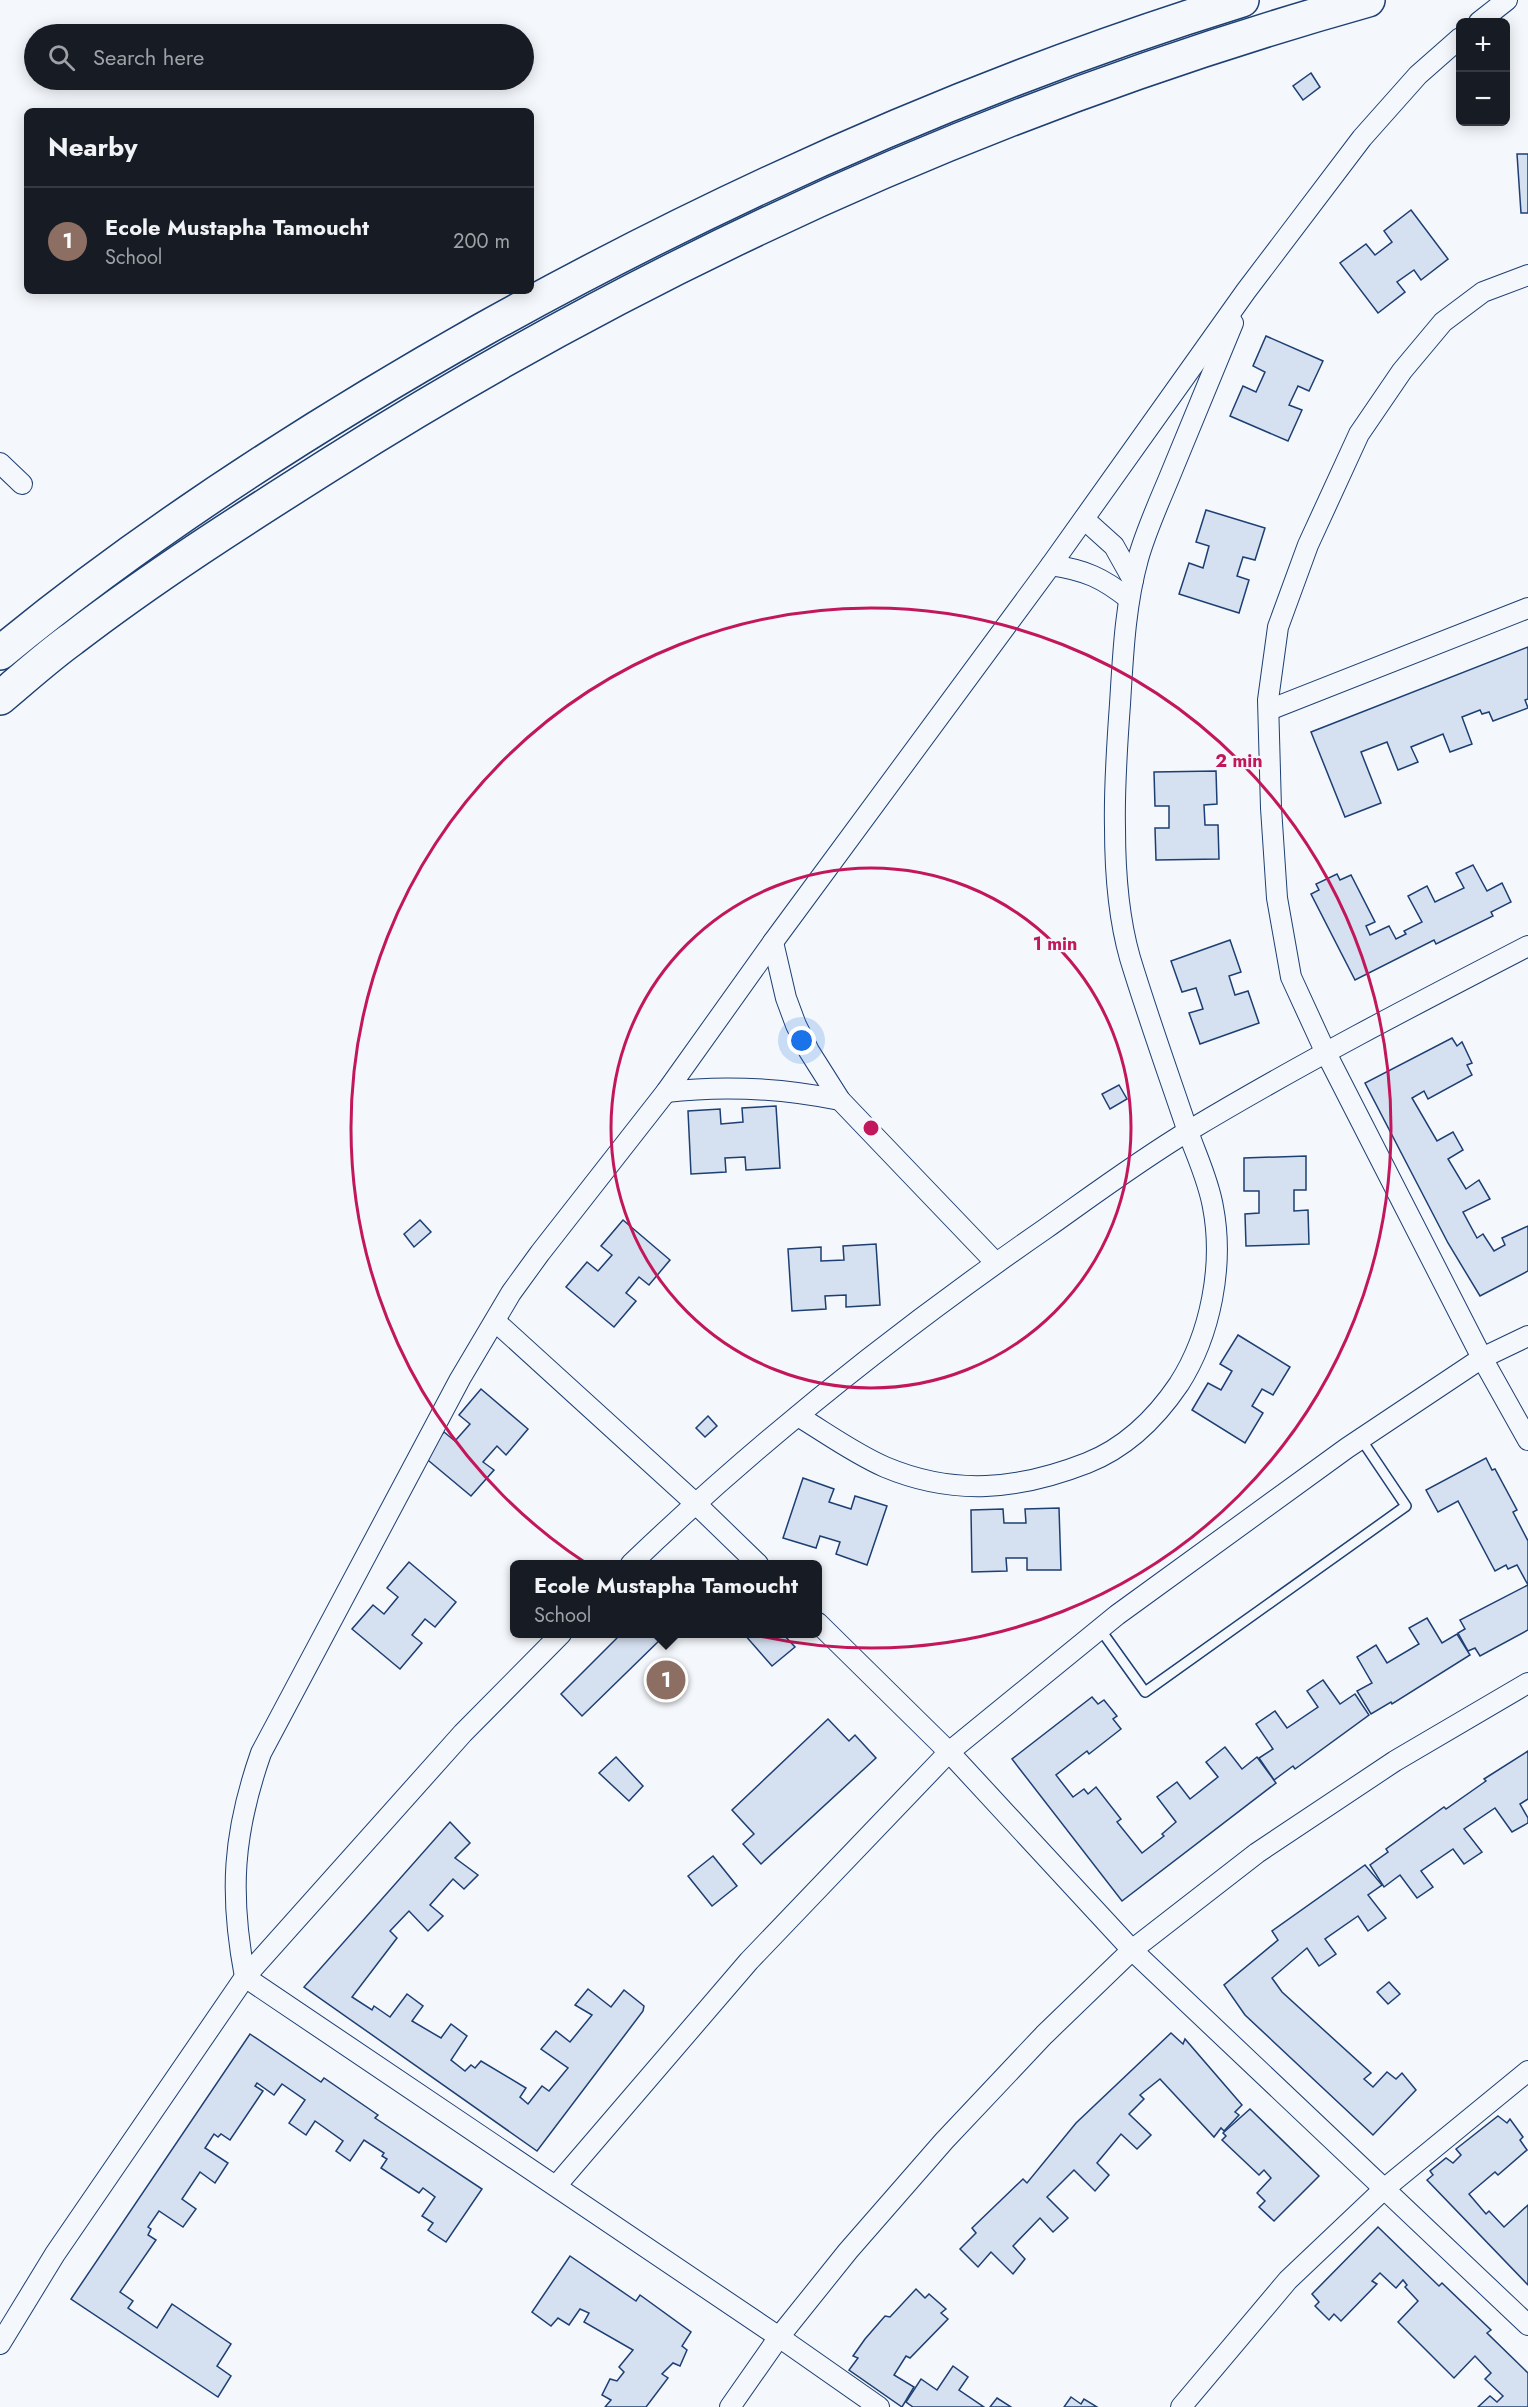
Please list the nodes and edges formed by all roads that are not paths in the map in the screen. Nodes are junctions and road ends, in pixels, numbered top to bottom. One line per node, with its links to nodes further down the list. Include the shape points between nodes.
1 (1242, 0): 14 (highway, via 985,89 823,157 547,294 378,389 225,486)
2 (1368, 0): 15 (highway, via 1111,81 844,187 736,238 572,322 404,418 249,516 71,639)
3 (1507, 0): 4 (street)
4 (1484, 18)
5 (1456, 42): 7 (street, via 1418,75 1362,138)
6 (1528, 275): 16 (street, via 1483,292 1443,322 1402,371 1359,434 1308,545 1278,627)
7 (1246, 291): 10 (street); 12 (street, via 1146,535)
8 (0, 463): 9 (street)
9 (22, 484)
10 (1084, 519): 11 (street); 12 (street, via 1114,546)
11 (1051, 565): 12 (street, via 1091,574); 17 (street)
12 (1131, 590): 22 (street, via 1116,760 1117,889 1129,954)
13 (1528, 608): 16 (street)
14 (0, 653)
15 (0, 698)
16 (1269, 710): 19 (street, via 1277,898 1291,977)
17 (773, 942): 20 (street); 21 (street, via 796,1025)
18 (1528, 946): 19 (street)
19 (1325, 1051): 22 (street); 26 (street)
20 (666, 1092): 21 (street, via 753,1088); 24 (street, via 540,1253)
21 (840, 1100): 23 (street)
22 (1187, 1131): 23 (street); 27 (street, via 1214,1210 1217,1266 1208,1317 1193,1362 1168,1401 1138,1433 1097,1459 1061,1473 1016,1485 971,1488 925,1481 882,1466)
23 (996, 1263): 27 (street, via 850,1372)
24 (495, 1320): 30 (street); 39 (street, via 460,1378 261,1753 244,1807 235,1863 234,1901)
25 (1528, 1336): 26 (street)
26 (1482, 1358): 28 (street); 29 (street)
27 (798, 1416): 30 (street)
28 (1361, 1439): 34 (street); 34 (lane, via 1406,1506 1145,1692)
29 (1528, 1440)
30 (695, 1503): 31 (street); 32 (street)
31 (635, 1560)
32 (754, 1560)
33 (822, 1627): 37 (street)
34 (1100, 1629): 37 (street)
35 (557, 1638): 39 (street, via 463,1733)
36 (1528, 1683): 38 (street, via 1395,1761 1257,1853)
37 (949, 1752): 38 (street); 41 (street, via 749,1961)
38 (1132, 1950): 42 (street); 44 (street, via 944,2141)
39 (245, 1977): 41 (street); 45 (street, via 55,2254)
40 (1528, 2071): 42 (street)
41 (556, 2186): 44 (street)
42 (1384, 2189): 43 (street); 48 (street, via 1288,2280)
43 (1528, 2325)
44 (779, 2337): 46 (street); 47 (street)
45 (0, 2344)
46 (730, 2407)
47 (879, 2407)
48 (1181, 2407)

